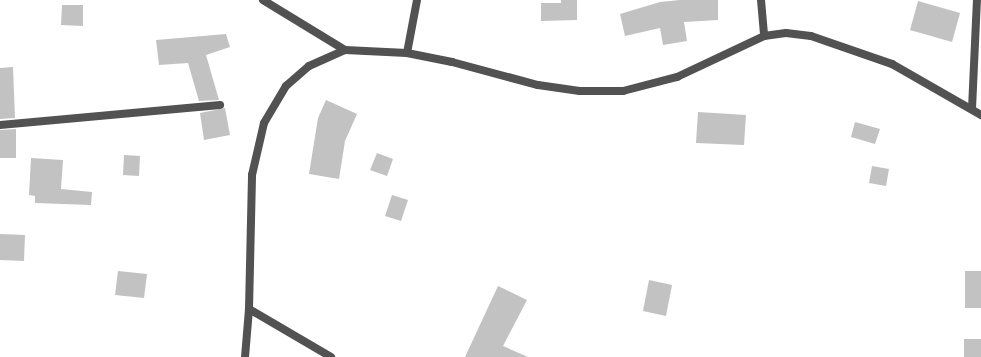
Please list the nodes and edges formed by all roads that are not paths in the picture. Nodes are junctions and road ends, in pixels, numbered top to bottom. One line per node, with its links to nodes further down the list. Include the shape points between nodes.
1 (263, 0): 6 (street)
2 (417, 0): 7 (street)
3 (761, 0): 5 (street)
4 (977, 0): 9 (street)
5 (764, 36): 7 (street, via 677,77 623,91 580,91 538,85); 9 (street, via 786,33 811,36 892,64)
6 (345, 50): 7 (street); 12 (street, via 309,66 286,86 264,124 252,175)
7 (408, 53)
8 (220, 105): 11 (street)
9 (972, 109): 10 (street)
10 (981, 115)
11 (0, 125)
12 (249, 309): 13 (street); 14 (street)
13 (245, 357)
14 (331, 357)

